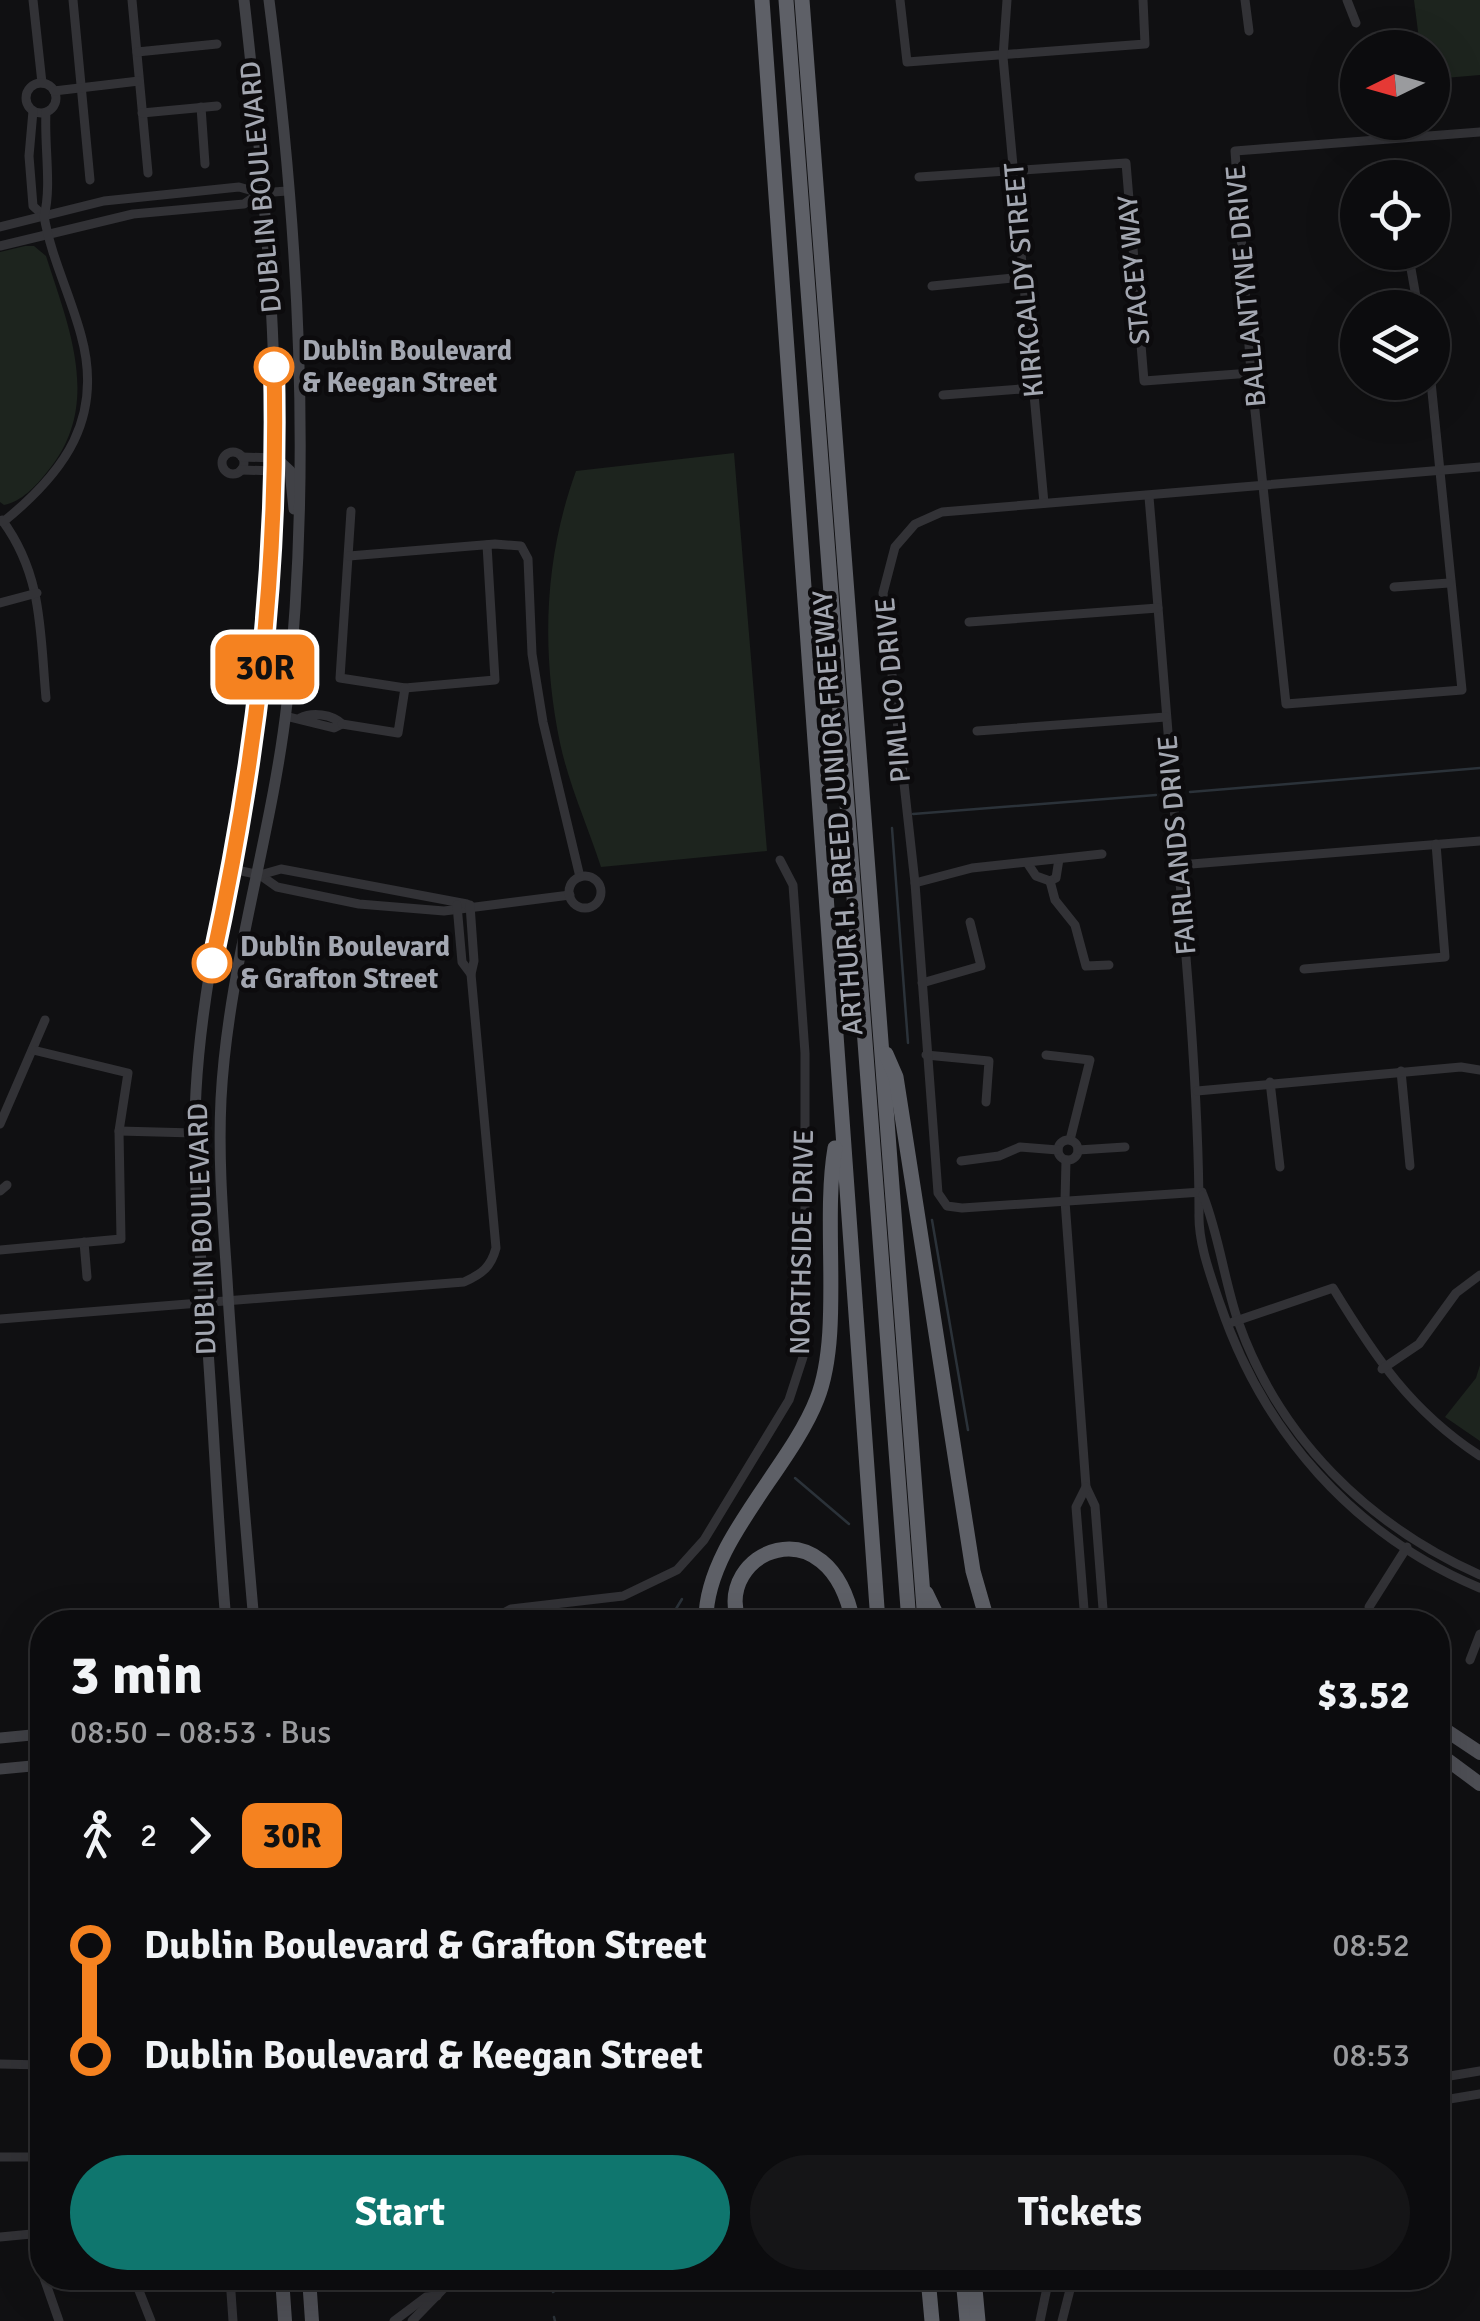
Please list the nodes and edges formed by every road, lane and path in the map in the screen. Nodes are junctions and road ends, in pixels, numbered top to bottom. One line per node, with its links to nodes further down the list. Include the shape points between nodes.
1 (33, 0): 20 (street)
2 (73, 0): 21 (street)
3 (132, 0): 17 (street)
4 (244, 0): 35 (main road, DUBLIN BOULEVARD)
5 (269, 0): 34 (main road, DUBLIN BOULEVARD)
6 (762, 0): 103 (highway, ARTHUR H. BREED JUNIOR FREEWAY)
7 (786, 0): 140 (highway)
8 (802, 0): 91 (highway, ARTHUR H. BREED JUNIOR FREEWAY)
9 (900, 0): 18 (street, via 906,62)
10 (1007, 0): 18 (street, KIRKCALDY STREET)
11 (1143, 0): 18 (street, via 1145,44)
12 (1246, 0): 15 (street)
13 (1347, 0): 14 (street)
14 (1356, 23)
15 (1249, 31)
16 (218, 44): 17 (street)
17 (137, 52): 19 (street)
18 (1004, 57): 30 (street, KIRKCALDY STREET)
19 (139, 80): 21 (street); 27 (street)
20 (42, 83): 22 (street); 25 (street, via 27,93)
21 (81, 86): 22 (street); 33 (street)
22 (54, 91): 26 (street, via 54,106)
23 (218, 106): 24 (street)
24 (201, 108): 27 (street); 29 (street)
25 (33, 111): 26 (street); 36 (street, via 33,206)
26 (46, 112): 36 (street)
27 (142, 112): 31 (street)
28 (1480, 132): 42 (street, BALLANTYNE DRIVE, via 1235,151)
29 (206, 164)
30 (1013, 168): 32 (street); 40 (street, KIRKCALDY STREET); 42 (street, STACEY WAY, via 1126,162 1144,381)
31 (148, 173)
32 (919, 177)
33 (90, 180)
34 (287, 191): 35 (street); 58 (main road, DUBLIN BOULEVARD, via 303,465)
35 (260, 193): 36 (street, via 239,187 162,194); 38 (street, via 242,204 133,214); 47 (main road, DUBLIN BOULEVARD)
36 (44, 216): 37 (street); 38 (street)
37 (0, 226)
38 (47, 235): 39 (street); 55 (street, via 82,336 86,405 62,468)
39 (0, 246)
40 (1023, 277): 41 (street); 43 (street, KIRKCALDY STREET)
41 (932, 286)
42 (1251, 374): 51 (street, BALLANTYNE DRIVE)
43 (1034, 388): 44 (street); 53 (street, KIRKCALDY STREET)
44 (943, 395)
45 (1433, 400): 50 (street)
46 (242, 458): 47 (street); 49 (street); 49 (street, via 229,452 222,462 228,472)
47 (276, 464): 49 (street); 58 (main road, via 288,466 293,480); 77 (main road, DUBLIN BOULEVARD, via 266,653)
48 (1480, 466): 50 (street, PIMLICO DRIVE)
49 (240, 470)
50 (1441, 472): 51 (street, PIMLICO DRIVE); 59 (street)
51 (1264, 486): 52 (street, PIMLICO DRIVE); 59 (street, BALLANTYNE DRIVE, via 1286,704 1462,690)
52 (1149, 497): 53 (street, PIMLICO DRIVE); 63 (street, FAIRLANDS DRIVE)
53 (1044, 504): 81 (street, PIMLICO DRIVE, via 942,512 915,524 886,571 891,695)
54 (351, 511): 57 (street)
55 (2, 519): 61 (street)
56 (486, 544): 57 (street); 65 (street, via 495,680); 79 (street, via 521,546 528,560 543,722)
57 (348, 556): 65 (street, via 340,678)
58 (297, 578): 67 (main road, DUBLIN BOULEVARD)
59 (1449, 583): 60 (street)
60 (1394, 587)
61 (37, 593): 62 (street); 66 (street)
62 (0, 603)
63 (1158, 608): 64 (street); 68 (street, FAIRLANDS DRIVE)
64 (968, 622)
65 (404, 688): 67 (street, via 398,733)
66 (46, 698)
67 (285, 716): 78 (main road, DUBLIN BOULEVARD)
68 (1166, 717): 69 (street); 76 (street, FAIRLANDS DRIVE)
69 (976, 731)
70 (1480, 841): 71 (street)
71 (1436, 844): 76 (street); 87 (street, via 1445,956)
72 (1102, 854): 73 (street)
73 (1059, 859): 75 (street); 80 (street)
74 (780, 860): 135 (street, NORTHSIDE DRIVE, via 793,885 805,1053 805,1332 797,1380 704,1540 677,1570 623,1596)
75 (1028, 864): 80 (street); 81 (street)
76 (1179, 865): 99 (street, FAIRLANDS DRIVE)
77 (232, 870): 78 (street); 105 (main road, DUBLIN BOULEVARD, via 204,1010)
78 (260, 875): 83 (street, via 281,869); 83 (street, via 277,887 360,904 444,911); 120 (main road, DUBLIN BOULEVARD, via 230,1014 221,1096)
79 (580, 877): 82 (street); 82 (street, via 595,880 598,899 582,907)
80 (1050, 881): 86 (street, via 1086,966)
81 (915, 882): 89 (street, PIMLICO DRIVE)
82 (570, 895): 84 (street)
83 (457, 904): 84 (street); 88 (street, via 462,962)
84 (470, 905): 88 (street)
85 (970, 922): 89 (street, via 981,966)
86 (1108, 965)
87 (1304, 969)
88 (471, 974): 120 (street, via 496,1248 492,1264 464,1282)
89 (922, 983): 93 (street, PIMLICO DRIVE)
90 (45, 1020): 92 (street)
91 (880, 1039): 130 (highway, ARTHUR H. BREED JUNIOR FREEWAY); 143 (highway, via 896,1077)
92 (33, 1050): 100 (street); 104 (street, via 128,1073)
93 (926, 1055): 101 (street, via 990,1061); 115 (street, PIMLICO DRIVE, via 938,1193 948,1206)
94 (1046, 1056): 106 (street, via 1090,1060)
95 (1480, 1070): 96 (street)
96 (1400, 1072): 97 (street); 112 (street)
97 (1270, 1082): 99 (street); 113 (street)
98 (0, 1090): 100 (street)
99 (1197, 1091): 114 (street, FAIRLANDS DRIVE)
100 (12, 1095): 102 (street)
101 (986, 1102)
102 (0, 1124)
103 (839, 1126): 136 (highway, via 828,1188 824,1380 804,1426 712,1580); 139 (highway, ARTHUR H. BREED JUNIOR FREEWAY)
104 (119, 1131): 105 (street); 116 (street, via 121,1238)
105 (194, 1133): 121 (main road, DUBLIN BOULEVARD)
106 (1070, 1140): 108 (street); 109 (street)
107 (1125, 1147): 109 (street)
108 (1058, 1150): 110 (street, via 1020,1147); 111 (street)
109 (1078, 1150): 111 (street)
110 (961, 1160)
111 (1066, 1160): 115 (street)
112 (1410, 1166)
113 (1280, 1167)
114 (1202, 1192): 115 (street); 123 (street, FAIRLANDS DRIVE); 124 (street, FAIRLANDS DRIVE, via 1198,1214 1208,1269)
115 (1065, 1201): 127 (street)
116 (84, 1242): 117 (street); 119 (street)
117 (0, 1250)
118 (1480, 1275): 125 (street, via 1456,1292 1419,1344)
119 (87, 1277)
120 (228, 1301): 121 (street); 134 (main road, DUBLIN BOULEVARD)
121 (203, 1302): 122 (street); 133 (main road, DUBLIN BOULEVARD)
122 (0, 1319)
123 (1238, 1320): 124 (street); 125 (street, via 1333,1288); 128 (street, FAIRLANDS DRIVE, via 1271,1395 1308,1449)
124 (1227, 1324): 128 (street, FAIRLANDS DRIVE, via 1262,1402 1298,1452 1338,1495)
125 (1382, 1369): 126 (street, via 1442,1432)
126 (1480, 1456)
127 (1086, 1487): 144 (street, via 1076,1506); 145 (street, via 1095,1506)
128 (1408, 1545): 129 (street, FAIRLANDS DRIVE); 131 (street, FAIRLANDS DRIVE); 132 (street)
129 (1480, 1575)
130 (923, 1584): 141 (highway, ARTHUR H. BREED JUNIOR FREEWAY); 142 (highway)
131 (1480, 1588)
132 (1369, 1607)
133 (225, 1610)
134 (253, 1610)
135 (509, 1610)
136 (708, 1610)
137 (737, 1610): 138 (highway, via 746,1571 766,1555 795,1548 833,1569)
138 (850, 1610)
139 (877, 1610)
140 (908, 1610)
141 (924, 1610)
142 (935, 1610)
143 (984, 1610)
144 (1084, 1610)
145 (1103, 1610)
146 (1480, 1634): 147 (street)
147 (1470, 1660)
148 (1450, 1733): 151 (main road)
149 (30, 1735): 150 (main road)
150 (0, 1738)
151 (1480, 1753)
152 (1450, 1762): 155 (main road)
153 (30, 1766): 154 (main road)
154 (0, 1769)
155 (1480, 1784)
156 (0, 2064): 157 (street)
157 (30, 2064)
158 (1480, 2070): 159 (street)
159 (1450, 2076)
160 (1480, 2094): 161 (street)
161 (1450, 2098)
162 (0, 2157): 163 (street)
163 (30, 2157)
164 (30, 2235): 165 (street)
165 (0, 2237)
166 (49, 2290): 178 (street)
167 (139, 2290): 179 (street)
168 (231, 2290): 180 (street)
169 (283, 2290): 181 (main road)
170 (309, 2290): 182 (main road)
171 (447, 2290): 177 (street)
172 (929, 2290): 185 (highway)
173 (972, 2290): 186 (highway)
174 (975, 2290): 187 (highway)
175 (1046, 2290): 188 (street)
176 (1070, 2290): 189 (street)
177 (437, 2296): 183 (street); 184 (street)
178 (59, 2321)
179 (151, 2321)
180 (233, 2321)
181 (285, 2321)
182 (312, 2321)
183 (394, 2321)
184 (412, 2321)
185 (932, 2321)
186 (967, 2321)
187 (978, 2321)
188 (1040, 2321)
189 (1062, 2321)

